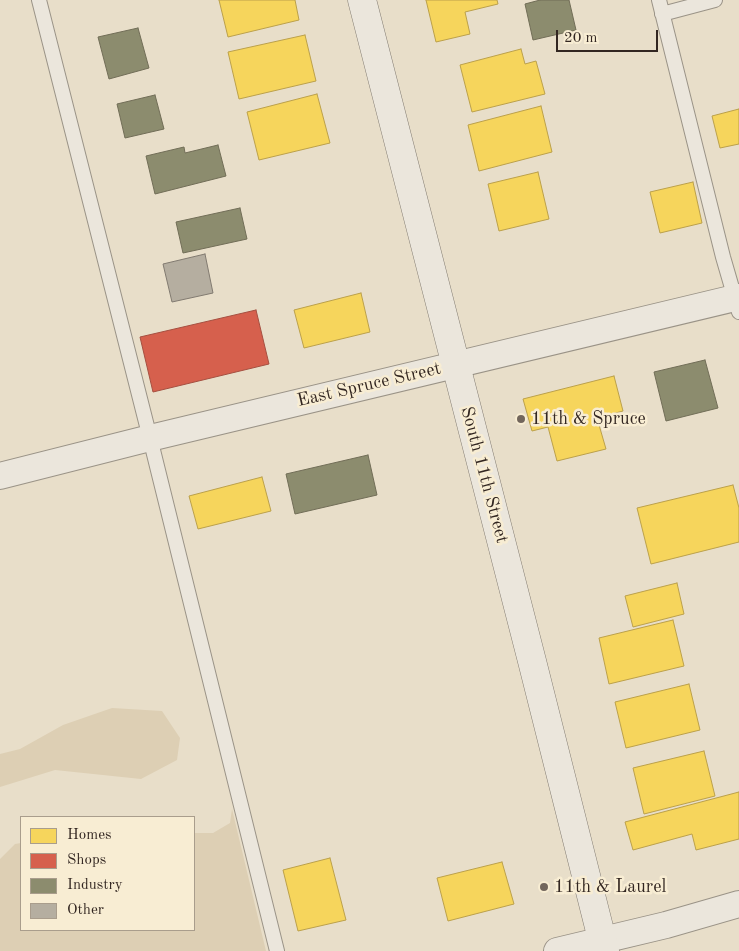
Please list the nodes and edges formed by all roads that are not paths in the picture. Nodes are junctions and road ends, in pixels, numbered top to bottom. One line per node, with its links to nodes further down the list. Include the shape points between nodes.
1 (40, 0): 8 (lane)
2 (362, 0): 7 (street, South 11th Street)
3 (659, 0): 5 (lane)
4 (715, 0): 5 (lane)
5 (662, 14): 6 (lane, via 723,257)
6 (738, 302): 7 (street, East Spruce Street)
7 (455, 365): 8 (street, East Spruce Street); 11 (street, South 11th Street)
8 (150, 438): 9 (street, East Spruce Street); 12 (lane)
9 (0, 476)
10 (739, 904): 11 (street)
11 (603, 946): 13 (street)
12 (277, 951)
13 (557, 951)

